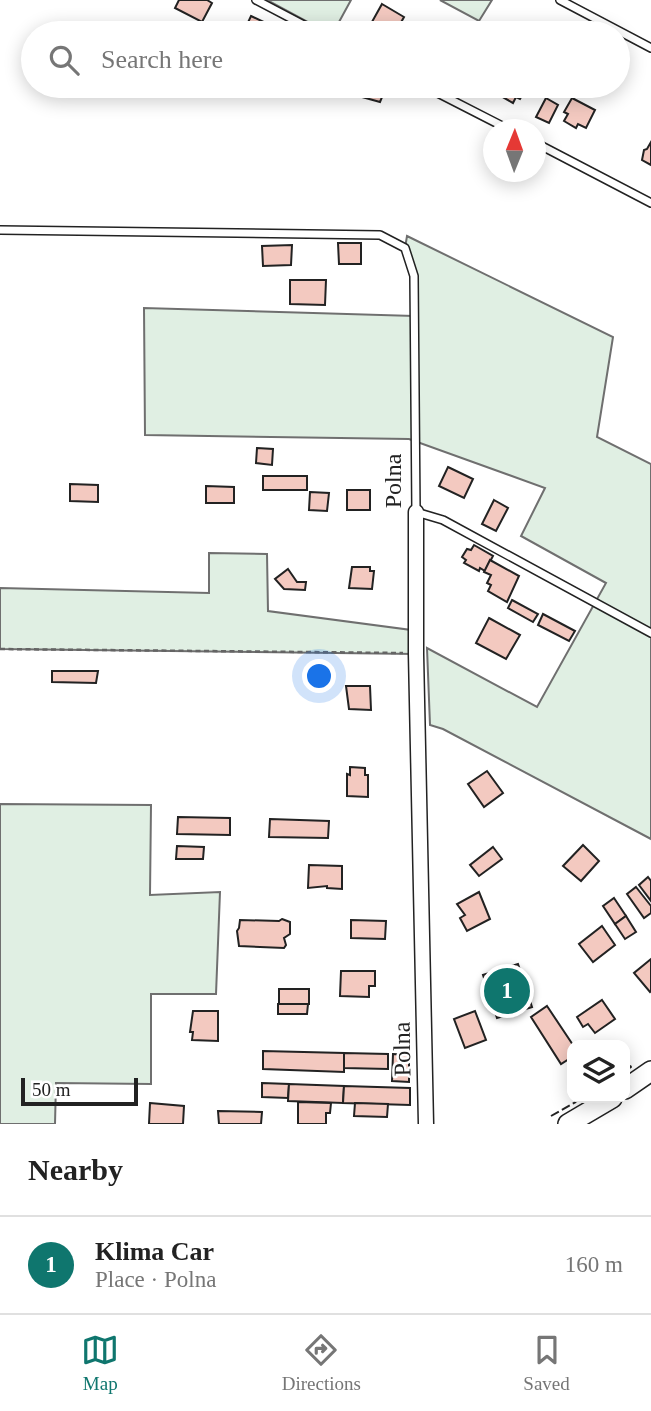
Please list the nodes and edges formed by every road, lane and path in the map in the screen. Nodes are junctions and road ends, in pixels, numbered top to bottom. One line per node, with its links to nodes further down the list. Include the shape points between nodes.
1 (256, 0): 3 (lane)
2 (560, 0): 4 (lane)
3 (296, 21)
4 (600, 21)
5 (630, 37): 6 (lane)
6 (651, 48)
7 (447, 98): 8 (lane)
8 (488, 119)
9 (546, 148): 10 (lane)
10 (651, 203)
11 (0, 230): 12 (lane, Polna, via 380,235 405,248 414,276)
12 (416, 512): 13 (lane, via 443,520); 15 (street, Polna)
13 (651, 633)
14 (0, 649): 15 (path)
15 (416, 654): 19 (street, Polna)
16 (651, 1071): 17 (street)
17 (630, 1086)
18 (604, 1103): 20 (street)
19 (426, 1124)
20 (568, 1124)

